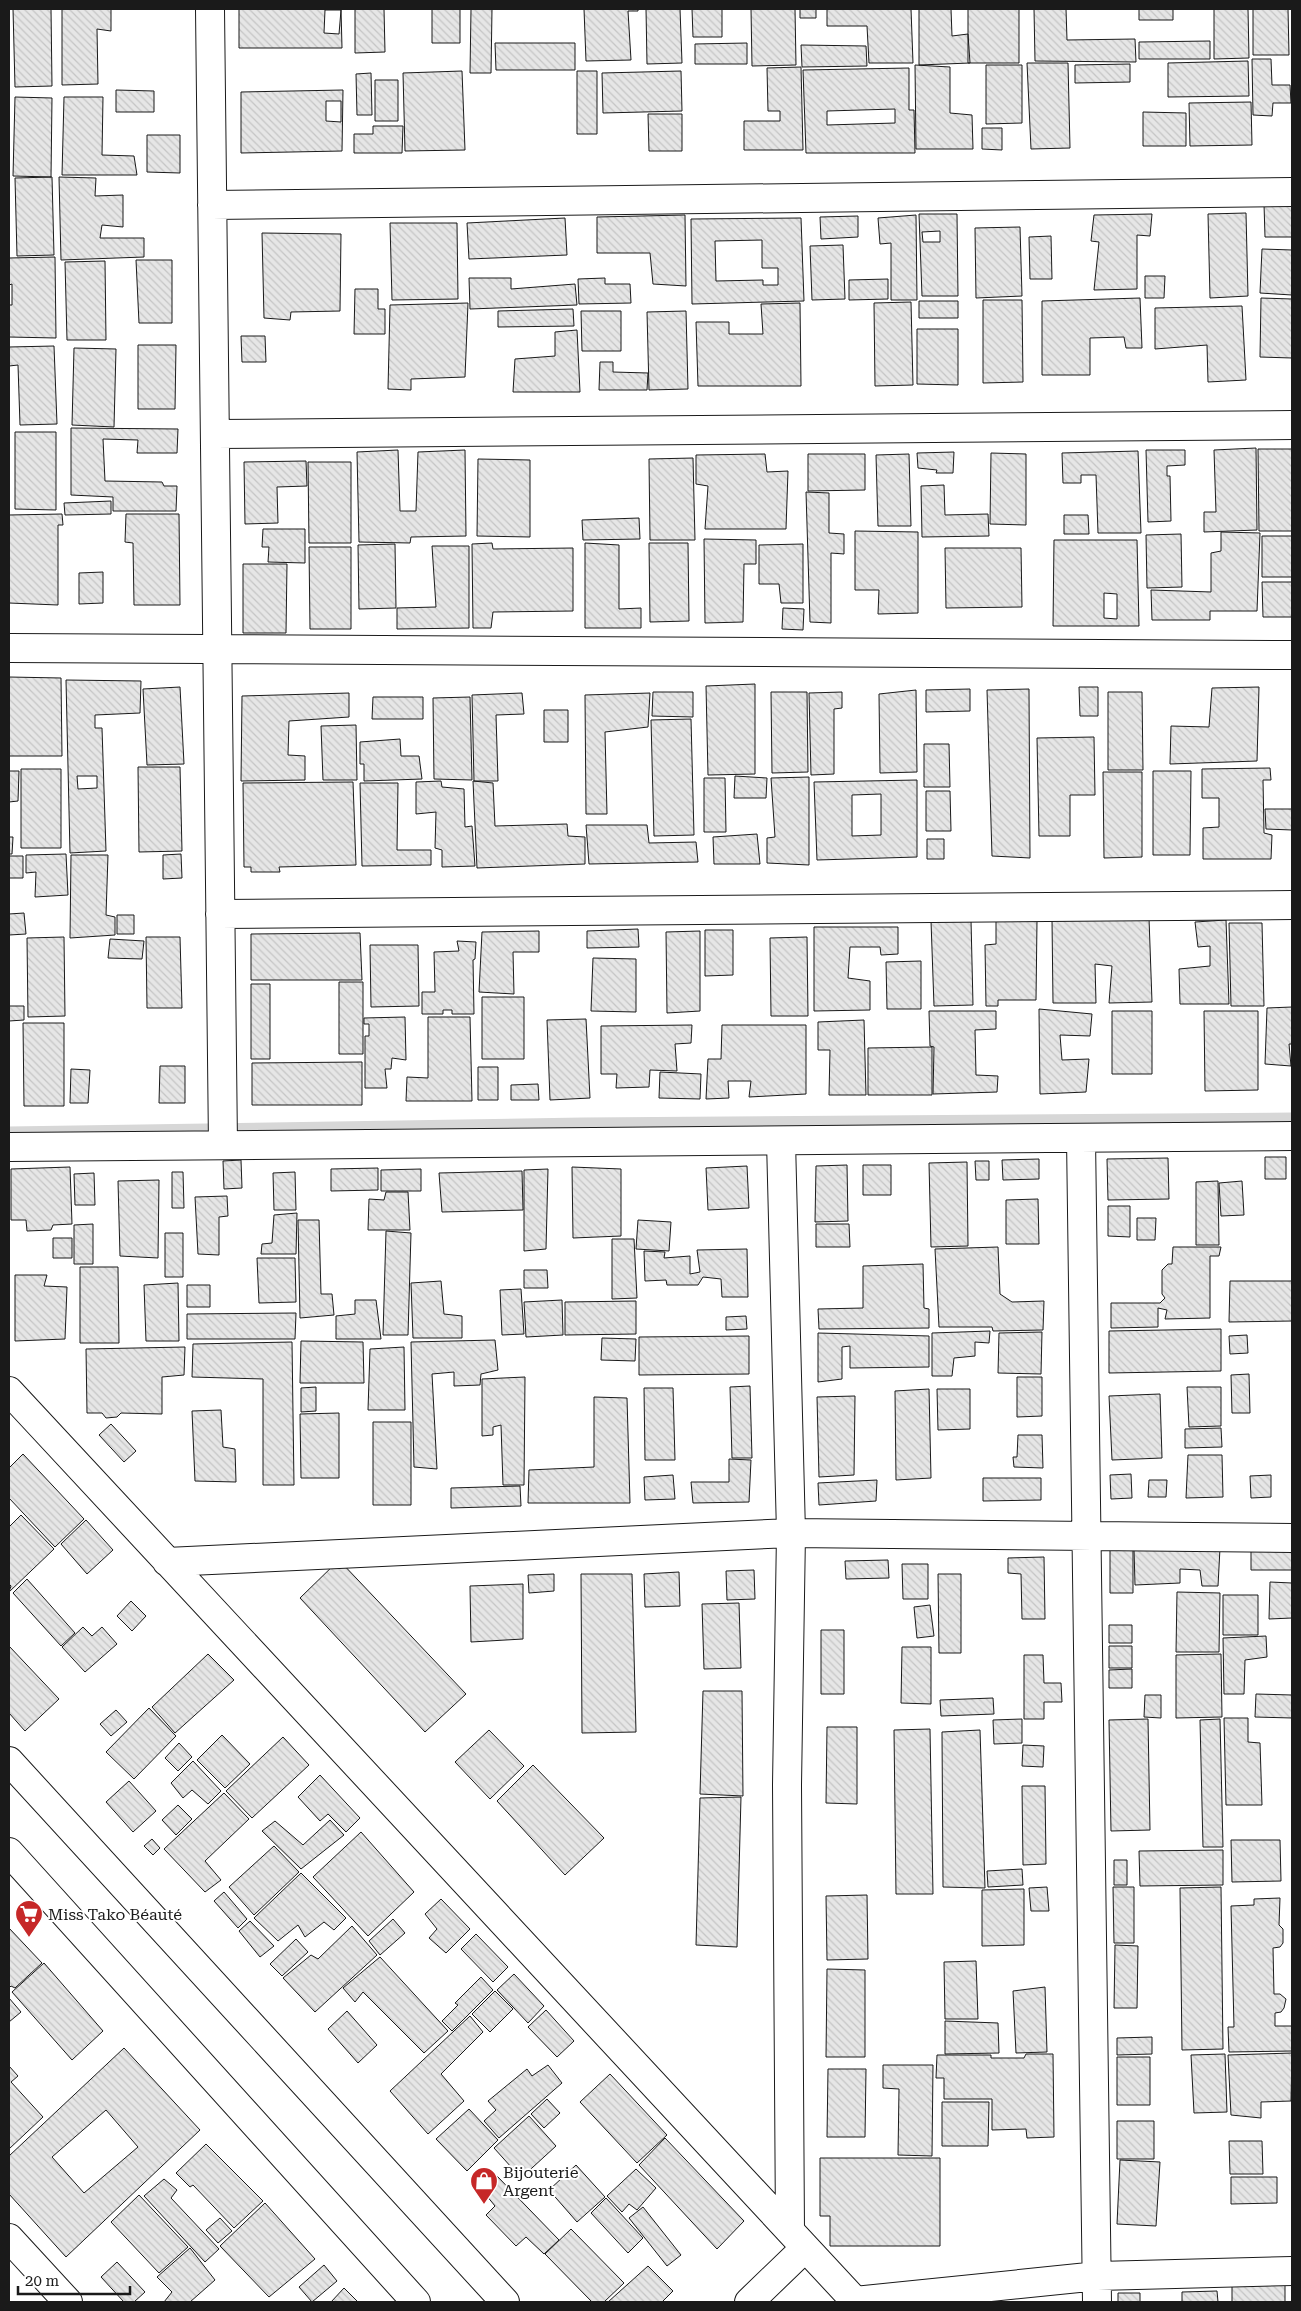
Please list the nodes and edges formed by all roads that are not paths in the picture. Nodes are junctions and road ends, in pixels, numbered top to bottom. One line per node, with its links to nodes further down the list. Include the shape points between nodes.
1 (210, 9): 3 (street)
2 (1292, 192): 3 (street)
3 (212, 205): 5 (street)
4 (1292, 425): 5 (street)
5 (214, 434): 7 (street)
6 (9, 648): 7 (street)
7 (217, 650): 8 (street); 10 (street)
8 (1292, 655)
9 (1292, 905): 10 (street)
10 (220, 914): 14 (street)
11 (1292, 1136): 12 (street)
12 (1081, 1138): 13 (street); 18 (street)
13 (781, 1141): 14 (street); 17 (street)
14 (223, 1146): 15 (street)
15 (9, 1147)
16 (9, 1391): 20 (street)
17 (791, 1533): 18 (street); 20 (street); 24 (street, via 787,1785)
18 (1087, 1536): 19 (street); 26 (street)
19 (1292, 1538)
20 (167, 1562): 24 (street)
21 (9, 1761): 29 (street)
22 (9, 1852): 28 (street)
23 (9, 2238): 27 (street)
24 (797, 2239): 30 (street); 31 (street)
25 (1292, 2271): 26 (street)
26 (1098, 2276): 31 (street); 32 (street)
27 (68, 2302)
28 (416, 2302)
29 (504, 2302)
30 (749, 2302)
31 (855, 2302)
32 (1097, 2302)

